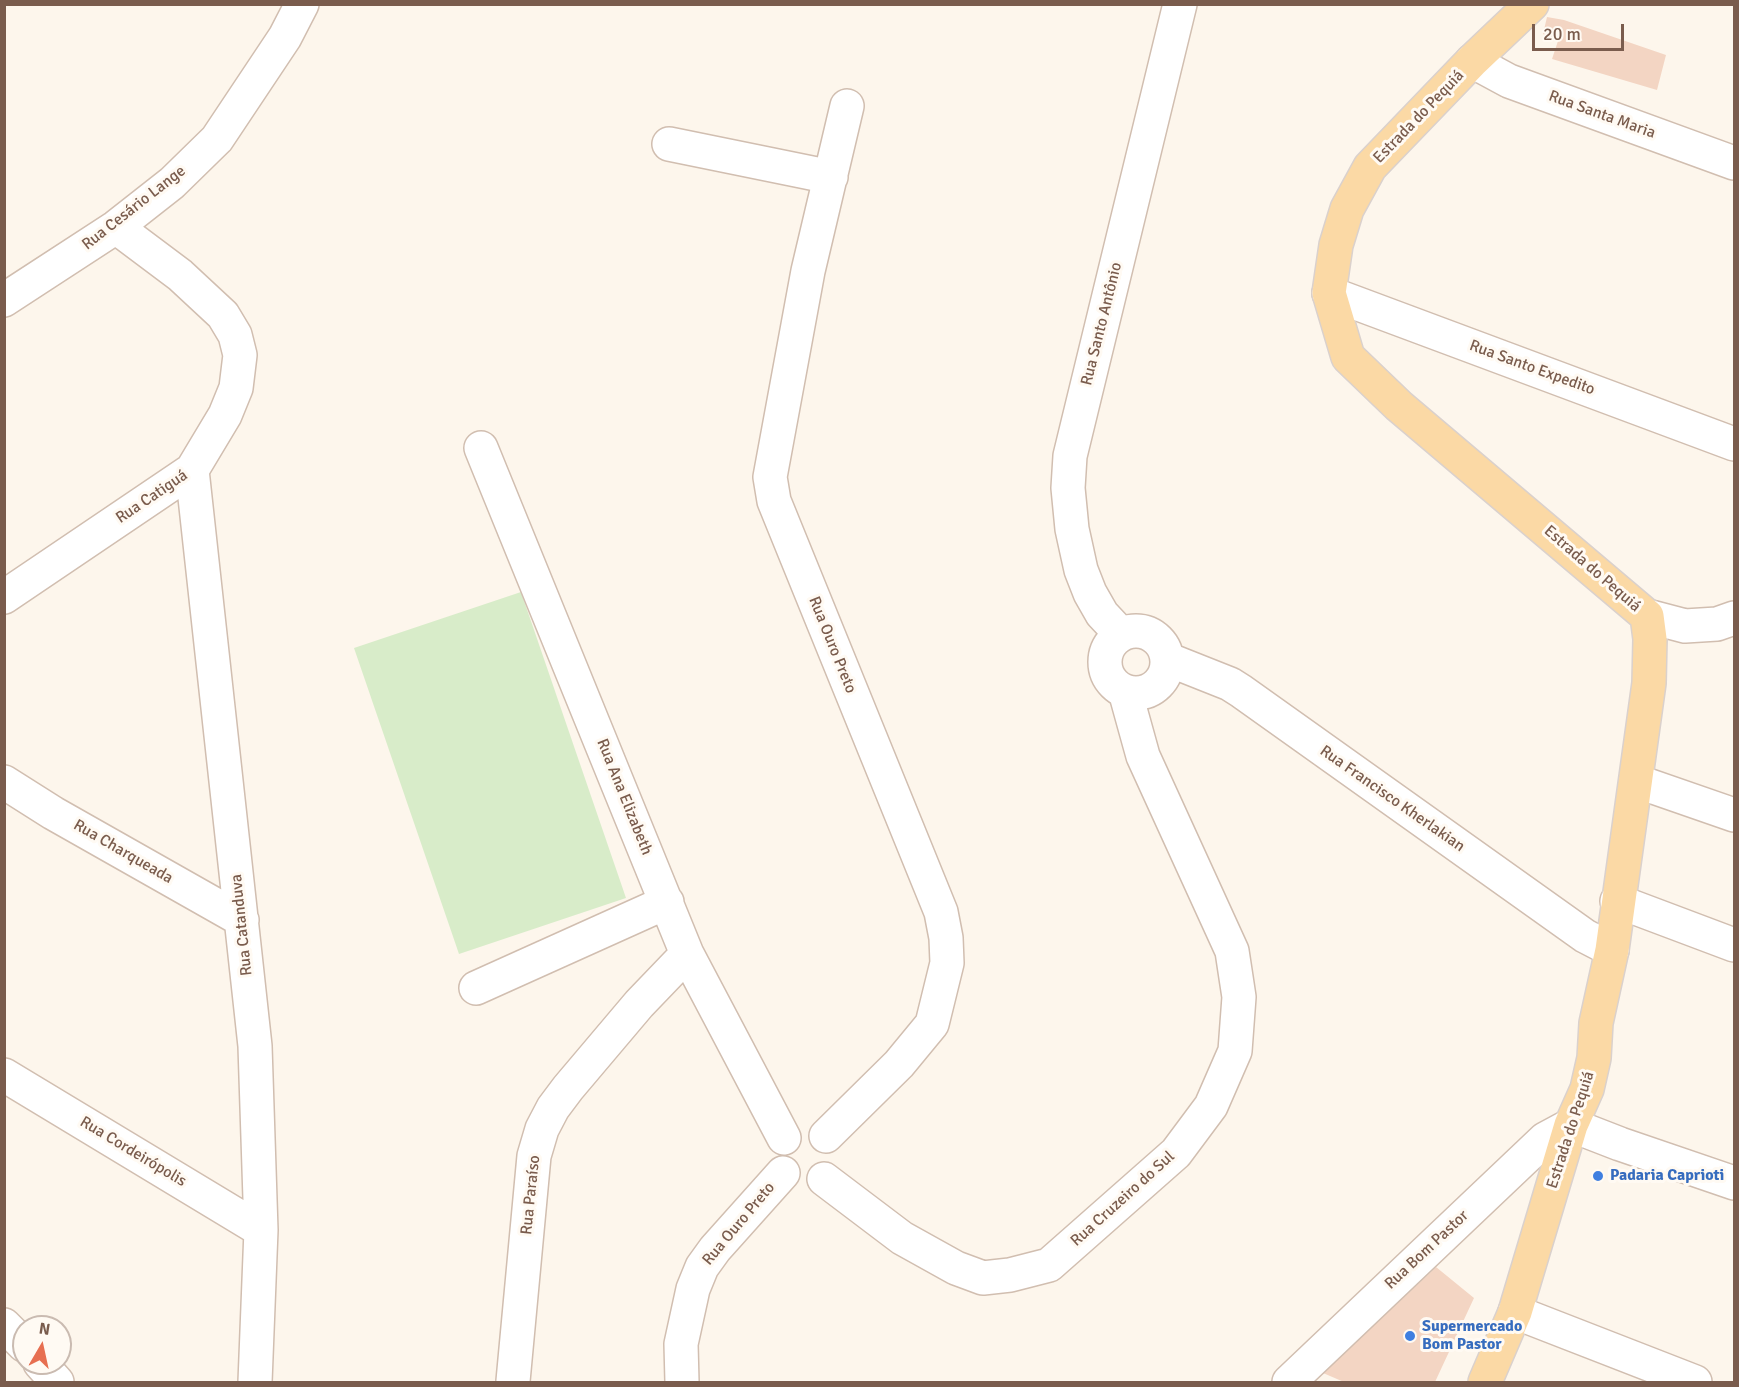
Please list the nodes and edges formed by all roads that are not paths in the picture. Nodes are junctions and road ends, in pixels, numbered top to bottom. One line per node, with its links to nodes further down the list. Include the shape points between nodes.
1 (302, 4): 9 (street, Rua Cesário Lange, via 285,37 217,139 172,183)
2 (1180, 4): 18 (street, Rua Santo Antônio, via 1070,456 1068,488 1081,570 1102,614)
3 (1532, 4): 4 (main road, Estrada do Pequiá)
4 (1472, 61): 7 (street, Rua Santa Maria, via 1509,81); 10 (main road, Estrada do Pequiá, via 1371,167 1347,209 1336,245)
5 (847, 106): 8 (street, Rua Ouro Preto)
6 (669, 144): 8 (street)
7 (1734, 163)
8 (831, 177): 33 (street, Rua Ouro Preto, via 808,271 771,477 774,501 941,912 947,963 932,1024 899,1064)
9 (116, 227): 11 (street, Rua Cesário Lange); 14 (street, Rua Catiguá, via 180,275 223,315 235,334 240,355 236,388 225,415)
10 (1329, 293): 12 (street, Rua Santo Expedito); 16 (main road, Estrada do Pequiá, via 1348,357 1399,406)
11 (4, 300)
12 (1734, 444)
13 (481, 448): 25 (street, Rua Ana Elizabeth)
14 (192, 470): 15 (street, Rua Catiguá); 26 (street, Rua Catanduva)
15 (4, 597)
16 (1647, 616): 17 (street, via 1685,626 1717,624); 21 (main road, Estrada do Pequiá, via 1649,683)
17 (1734, 618)
18 (1119, 636): 19 (street, via 1128,632 1149,634 1164,649); 20 (street, via 1104,660 1110,679)
19 (1167, 659): 20 (street, via 1162,680 1154,687 1145,692); 28 (street, Rua Francisco Kherlakian, via 1241,691 1585,936)
20 (1125, 691): 36 (street, Rua Cruzeiro do Sul, via 1146,764 1232,951 1239,997 1235,1051 1211,1106 1176,1153 1049,1265 1010,1275 983,1278 956,1268 902,1238)
21 (1636, 781): 23 (street); 24 (main road, Estrada do Pequiá)
22 (4, 782): 26 (street, Rua Charqueada)
23 (1734, 815)
24 (1617, 901): 27 (street); 28 (main road, Estrada do Pequiá)
25 (668, 902): 29 (street, Rua Ana Elizabeth); 30 (street)
26 (242, 920): 38 (street, Rua Catanduva, via 255,1046)
27 (1734, 945)
28 (1612, 950): 32 (main road, Estrada do Pequiá, via 1587,1089)
29 (687, 954): 34 (street, Rua Ana Elizabeth); 40 (street, Rua Paraíso, via 568,1088 542,1129 534,1156)
30 (476, 988)
31 (4, 1075): 38 (street, Rua Cordeirópolis)
32 (1571, 1125): 37 (street); 39 (main road, Estrada do Pequiá); 43 (street, Rua Bom Pastor, via 1545,1139)
33 (826, 1136): 34 (street, via 800,1128); 36 (street, via 835,1153)
34 (784, 1138): 35 (street, via 777,1156)
35 (783, 1173): 36 (street, via 789,1180 807,1185); 42 (street, Rua Ouro Preto, via 702,1267 681,1344)
36 (824, 1179)
37 (1734, 1183)
38 (261, 1230): 41 (street, Rua Catanduva)
39 (1515, 1312): 44 (main road, Estrada do Pequiá); 45 (street)
40 (513, 1381)
41 (255, 1383)
42 (682, 1383)
43 (1289, 1383)
44 (1485, 1383)
45 (1695, 1383)

